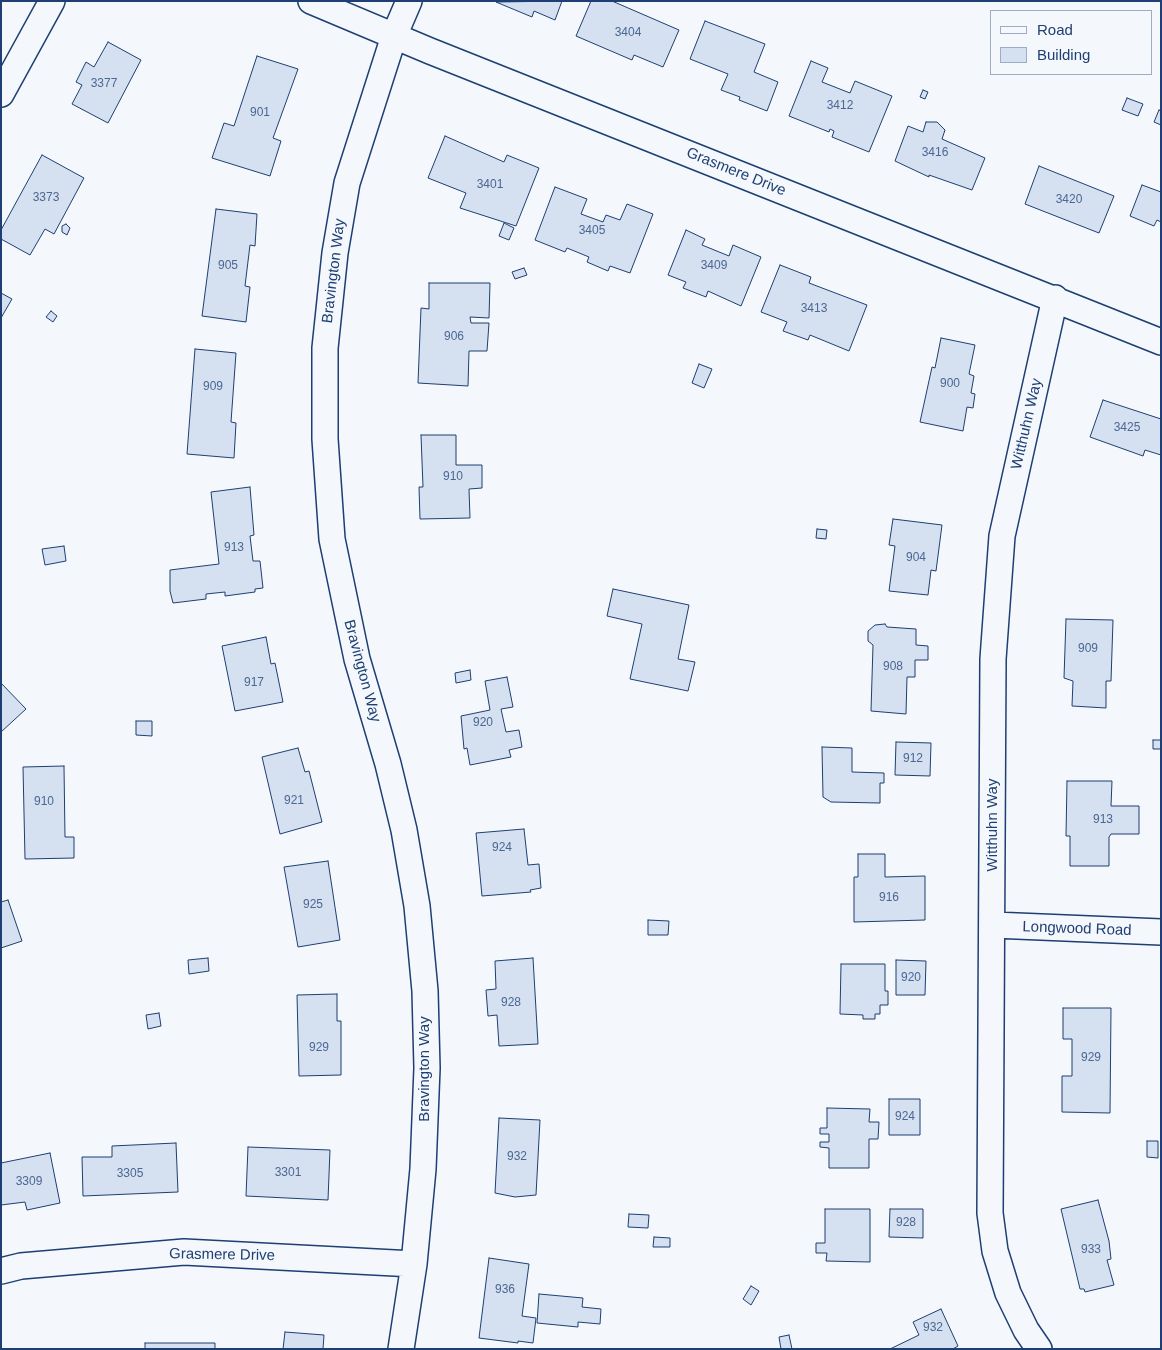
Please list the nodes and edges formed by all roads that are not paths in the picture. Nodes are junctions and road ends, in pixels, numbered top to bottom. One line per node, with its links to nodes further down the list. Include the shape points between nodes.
1 (52, 1): 5 (street)
2 (311, 1): 4 (street, Grasmere Drive)
3 (409, 1): 4 (street, Bravington Way)
4 (394, 36): 6 (street, Grasmere Drive); 10 (street, Bravington Way, via 347,182 335,253 325,348 325,439 332,540 357,659 404,830 417,906 427,1068 423,1169)
5 (1, 94)
6 (1055, 298): 7 (street, Grasmere Drive); 8 (street, Witthuhn Way, via 1002,536 993,659)
7 (1161, 342)
8 (993, 925): 9 (street, Longwood Road); 13 (street, Witthuhn Way, via 990,1213 995,1251 1008,1293)
9 (1161, 932)
10 (414, 1264): 11 (street, Grasmere Drive, via 184,1252 21,1266); 12 (street, Bravington Way)
11 (1, 1271)
12 (401, 1349)
13 (1039, 1349)

